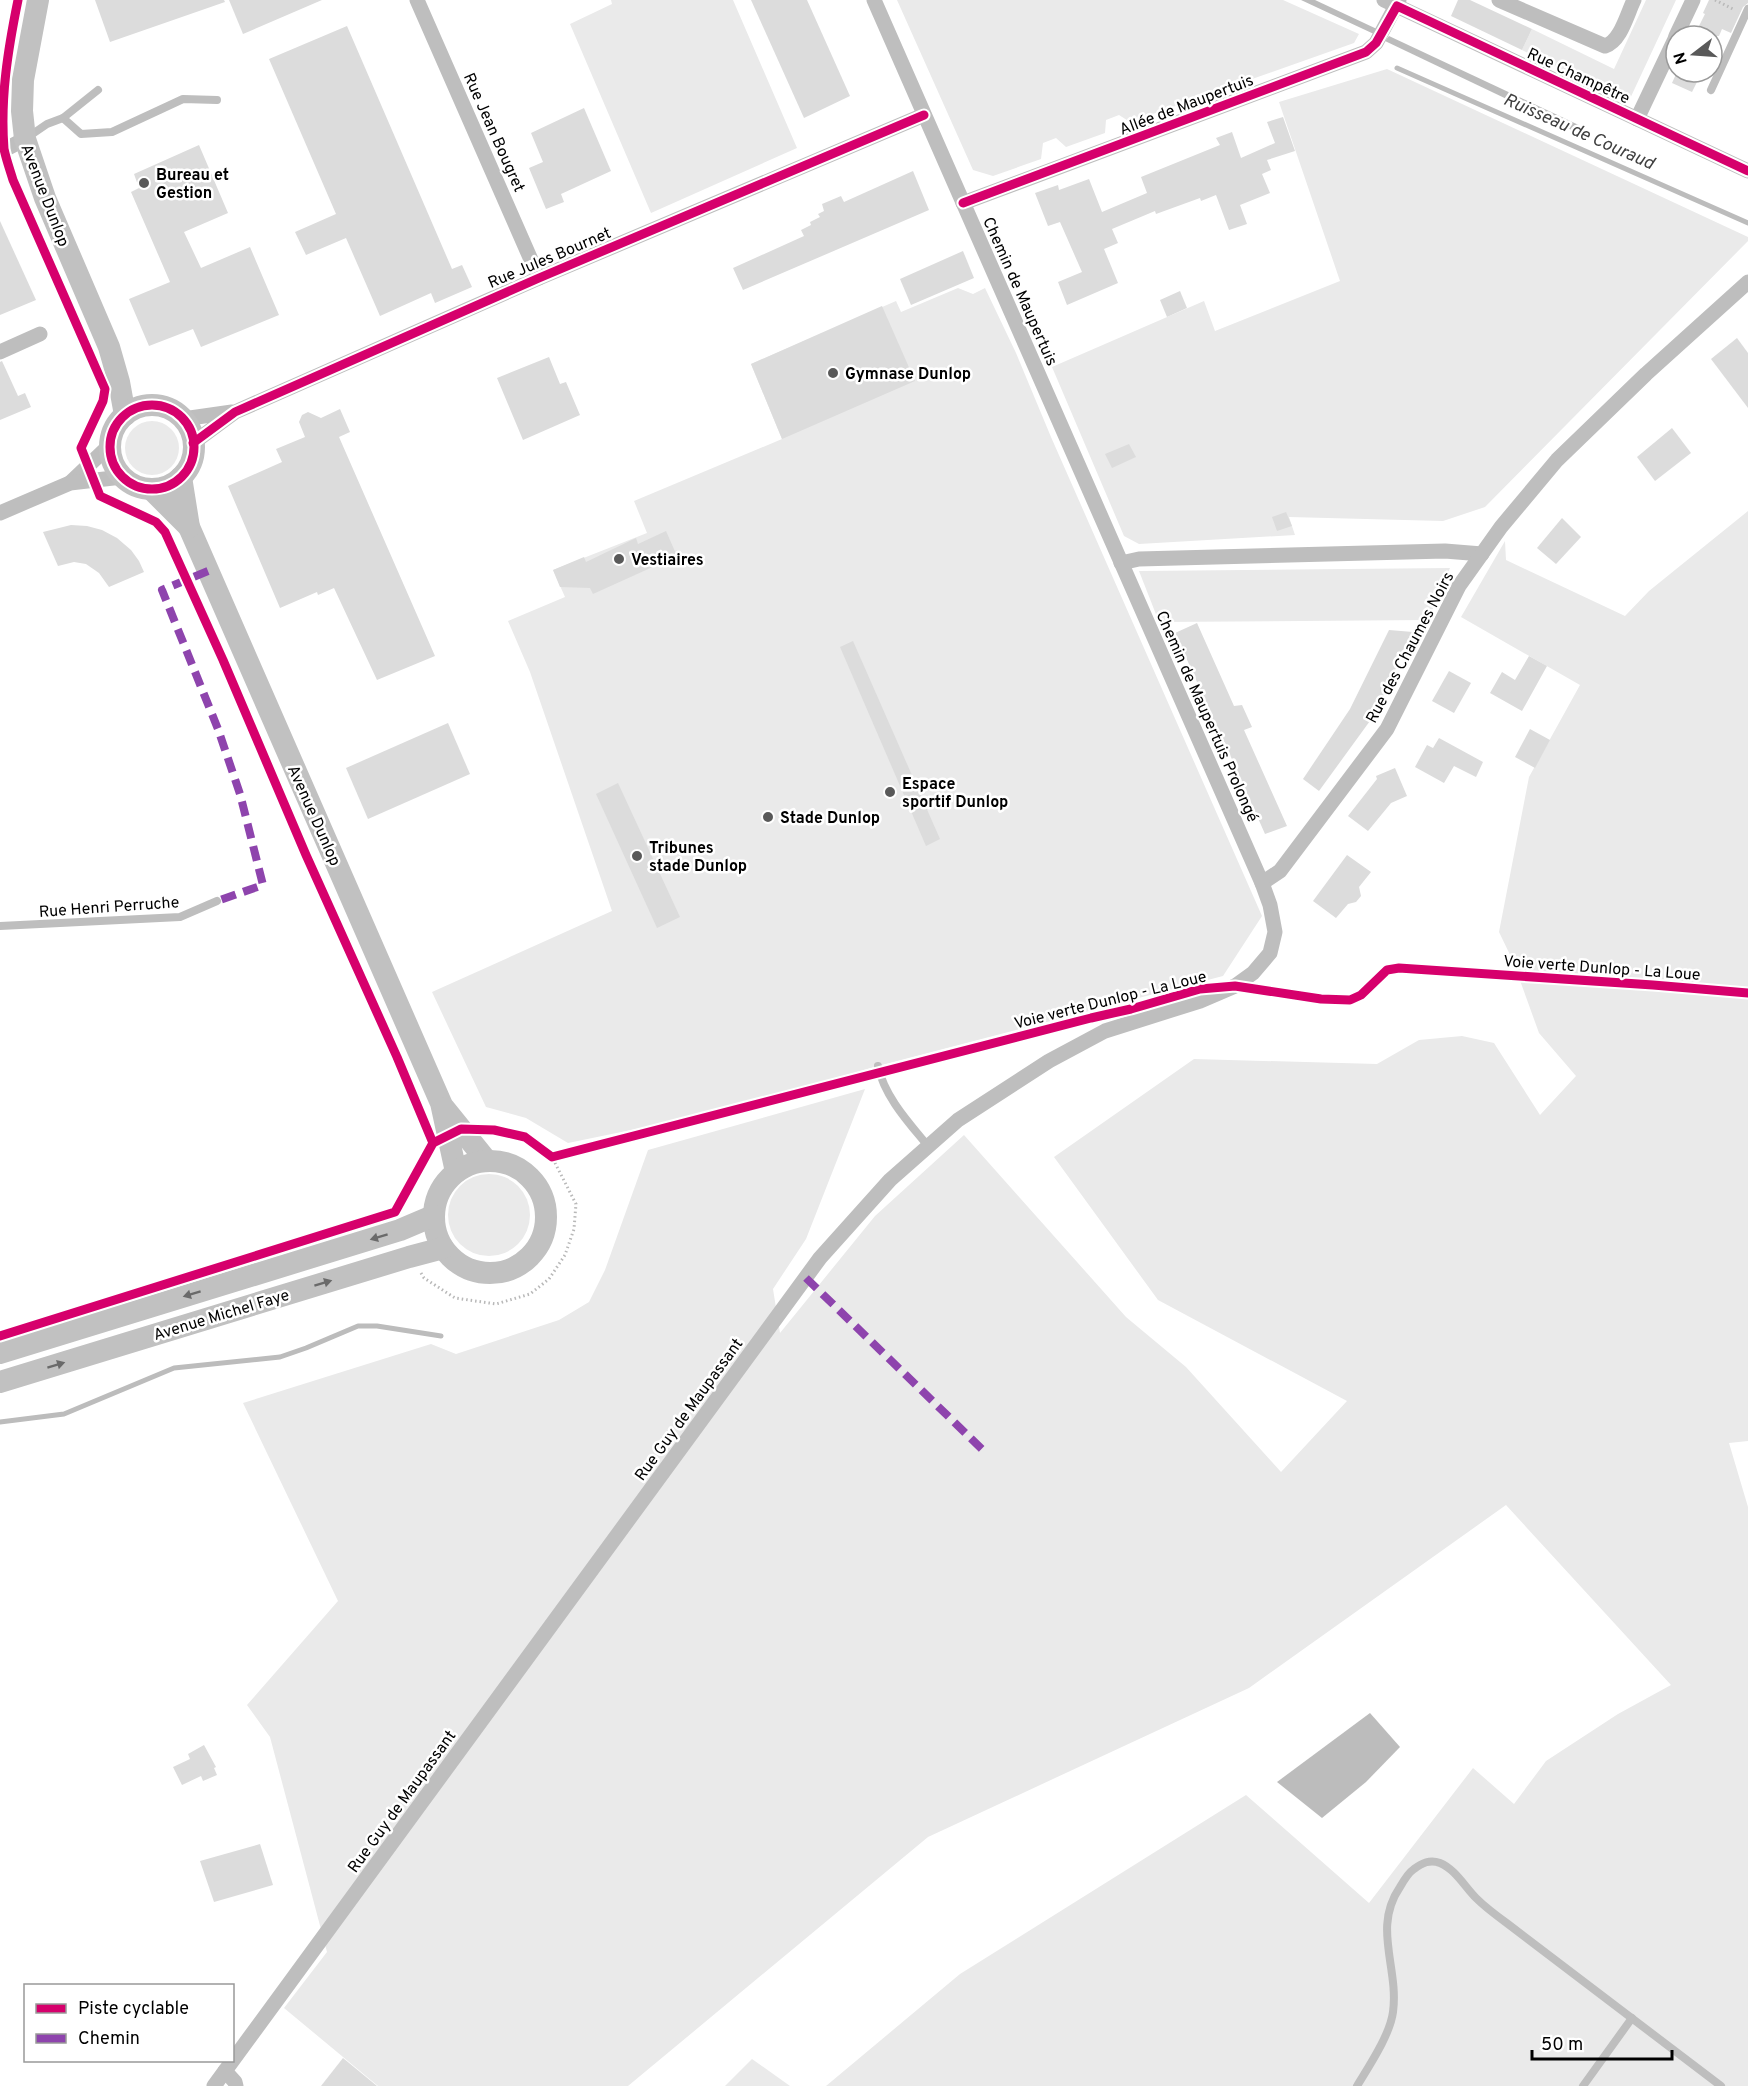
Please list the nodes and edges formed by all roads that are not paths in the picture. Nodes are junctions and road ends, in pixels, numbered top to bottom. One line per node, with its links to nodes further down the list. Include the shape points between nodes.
1 (38, 0): 17 (street, Avenue Dunlop, via 23,80)
2 (417, 0): 21 (street, Rue Jean Bougret)
3 (874, 0): 14 (street, Chemin de Maupertuis)
4 (1500, 0): 5 (street, via 1605,46 1615,39)
5 (1634, 0)
6 (1694, 0): 9 (street)
7 (1394, 2): 16 (street, Rue Champêtre); 20 (street, Allée de Maupertuis, via 1376,43 1366,52)
8 (1747, 12): 12 (lane)
9 (1682, 24)
10 (1664, 62): 16 (street)
11 (98, 90): 15 (lane)
12 (1711, 90)
13 (217, 100): 15 (lane, via 183,99 112,132 81,134)
14 (924, 115): 20 (street, Chemin de Maupertuis); 21 (street, Rue Jules Bournet)
15 (63, 118): 17 (lane)
16 (1637, 119): 19 (street, Rue Champêtre)
17 (25, 139): 18 (street); 24 (street, Avenue Dunlop, via 45,198)
18 (0, 152)
19 (1748, 171)
20 (963, 203): 39 (street, Chemin de Maupertuis)
21 (539, 278): 27 (street, Rue Jules Bournet)
22 (1748, 282): 38 (street, Rue des Chaumes Noirs, via 1557,460)
23 (40, 334): 25 (street)
24 (109, 347): 26 (street, Avenue Dunlop); 28 (street, Avenue Dunlop)
25 (0, 352)
26 (149, 405): 28 (street); 29 (street, via 162,406)
27 (235, 412): 29 (street, Rue Jules Bournet); 30 (street, Rue Jules Bournet)
28 (125, 415): 31 (street, via 117,423)
29 (183, 419): 30 (street)
30 (194, 443): 33 (street, via 189,467)
31 (110, 445): 32 (street, via 115,467); 34 (street)
32 (122, 477): 34 (street); 35 (street)
33 (181, 477): 35 (street, via 162,488); 37 (street, Avenue Dunlop)
34 (70, 483): 36 (street)
35 (151, 489): 37 (street, Avenue Dunlop)
36 (0, 513)
37 (189, 527): 44 (street, Avenue Dunlop)
38 (1482, 554): 39 (street, via 1445,551 1139,558); 40 (street, Rue des Chaumes Noirs, via 1459,585 1380,740 1280,871)
39 (1121, 563): 40 (street, Chemin de Maupertuis Prolongé)
40 (1262, 883): 45 (street, Rue Guy de Maupassant, via 1275,932 1270,953 1254,973 1235,987 1200,1001 1105,1031 1049,1061 958,1120)
41 (217, 901): 42 (lane, Rue Henri Perruche, via 180,917)
42 (0, 926)
43 (878, 1066): 45 (lane, via 905,1119)
44 (441, 1103): 46 (street, Avenue Dunlop); 47 (street, Avenue Dunlop)
45 (928, 1146): 53 (street, Rue Guy de Maupassant, via 890,1180 820,1258)
46 (486, 1160): 47 (street); 49 (street, via 524,1171 537,1186 545,1204 546,1223 540,1242 529,1258 512,1269 494,1273 474,1271 456,1262)
47 (456, 1172): 48 (street, via 436,1199)
48 (433, 1216): 49 (street); 50 (street, Avenue Michel Faye, one-way to 50, via 400,1230)
49 (443, 1248): 51 (street, Avenue Michel Faye, one-way to 49)
50 (0, 1353)
51 (0, 1382)
52 (1632, 2018): 58 (lane, via 1478,1900 1453,1872 1431,1861 1410,1872 1391,1900 1386,1919 1395,1993 1392,2015); 59 (lane); 60 (lane)
53 (234, 2059)
54 (232, 2062): 55 (street, Rue Guy de Maupassant)
55 (225, 2071): 56 (street, Rue Guy de Maupassant); 57 (street)
56 (214, 2086)
57 (236, 2086)
58 (1357, 2086)
59 (1583, 2086)
60 (1721, 2086)

